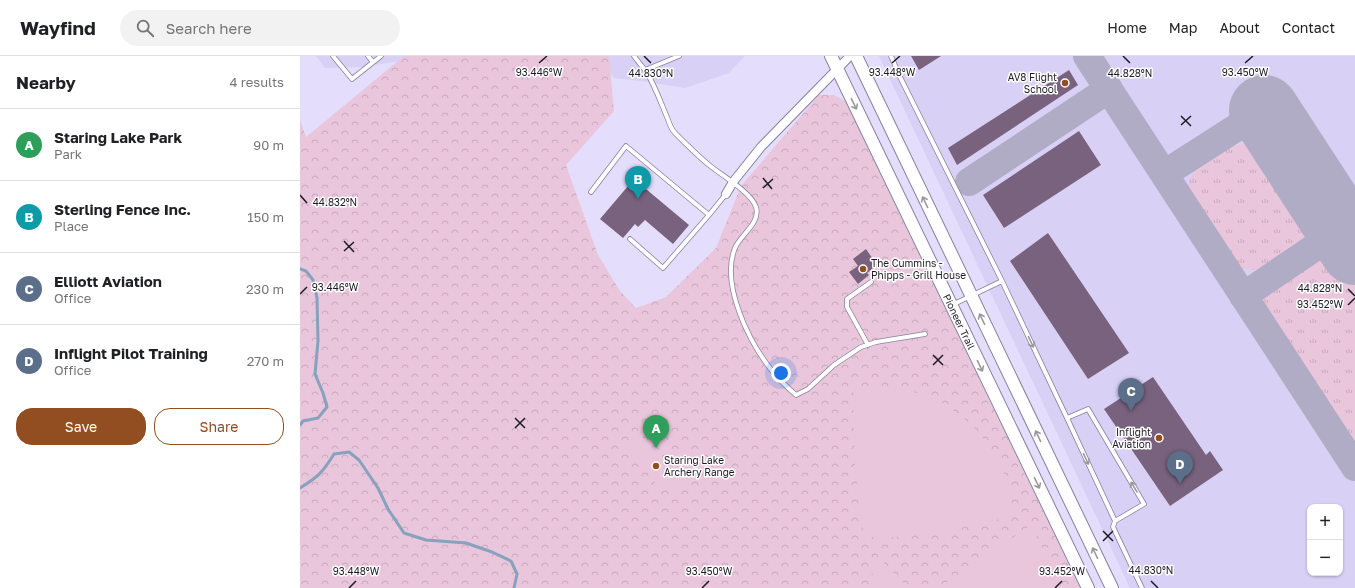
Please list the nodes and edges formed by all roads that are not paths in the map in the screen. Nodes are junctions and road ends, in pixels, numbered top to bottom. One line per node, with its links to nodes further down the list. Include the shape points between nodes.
1 (333, 56): 10 (lane, via 352,79)
2 (368, 56): 10 (lane)
3 (381, 56): 10 (lane)
4 (634, 56): 12 (lane)
5 (677, 56): 12 (lane)
6 (831, 56): 11 (main road, Pioneer Trail)
7 (850, 56): 11 (street)
8 (856, 56): 20 (main road, one-way to 8)
9 (891, 56): 18 (lane)
10 (373, 62)
11 (837, 69): 13 (street, via 761,148); 21 (main road, Pioneer Trail, one-way to 21)
12 (645, 70): 13 (lane, via 673,131 709,165)
13 (733, 182): 15 (street); 23 (lane, via 756,206 757,214 752,225 739,240 732,257 731,278 735,298 752,339 773,372 796,395 808,389 834,365)
14 (591, 192): 16 (lane, via 626,146)
15 (726, 194): 16 (lane)
16 (709, 215): 17 (lane, via 663,268)
17 (630, 239)
18 (1002, 281): 20 (lane); 24 (lane, one-way to 24)
19 (872, 282): 23 (lane, via 847,299 847,307)
20 (970, 296): 21 (lane); 27 (main road, one-way to 20)
21 (951, 306): 26 (main road, Pioneer Trail, one-way to 26)
22 (925, 334): 23 (lane)
23 (868, 345)
24 (1068, 418): 25 (lane, one-way to 25); 25 (lane, one-way to 24, via 1144,504 1088,409)
25 (1115, 521): 28 (lane, via 1113,527)
26 (1088, 588)
27 (1112, 588)
28 (1142, 588)

